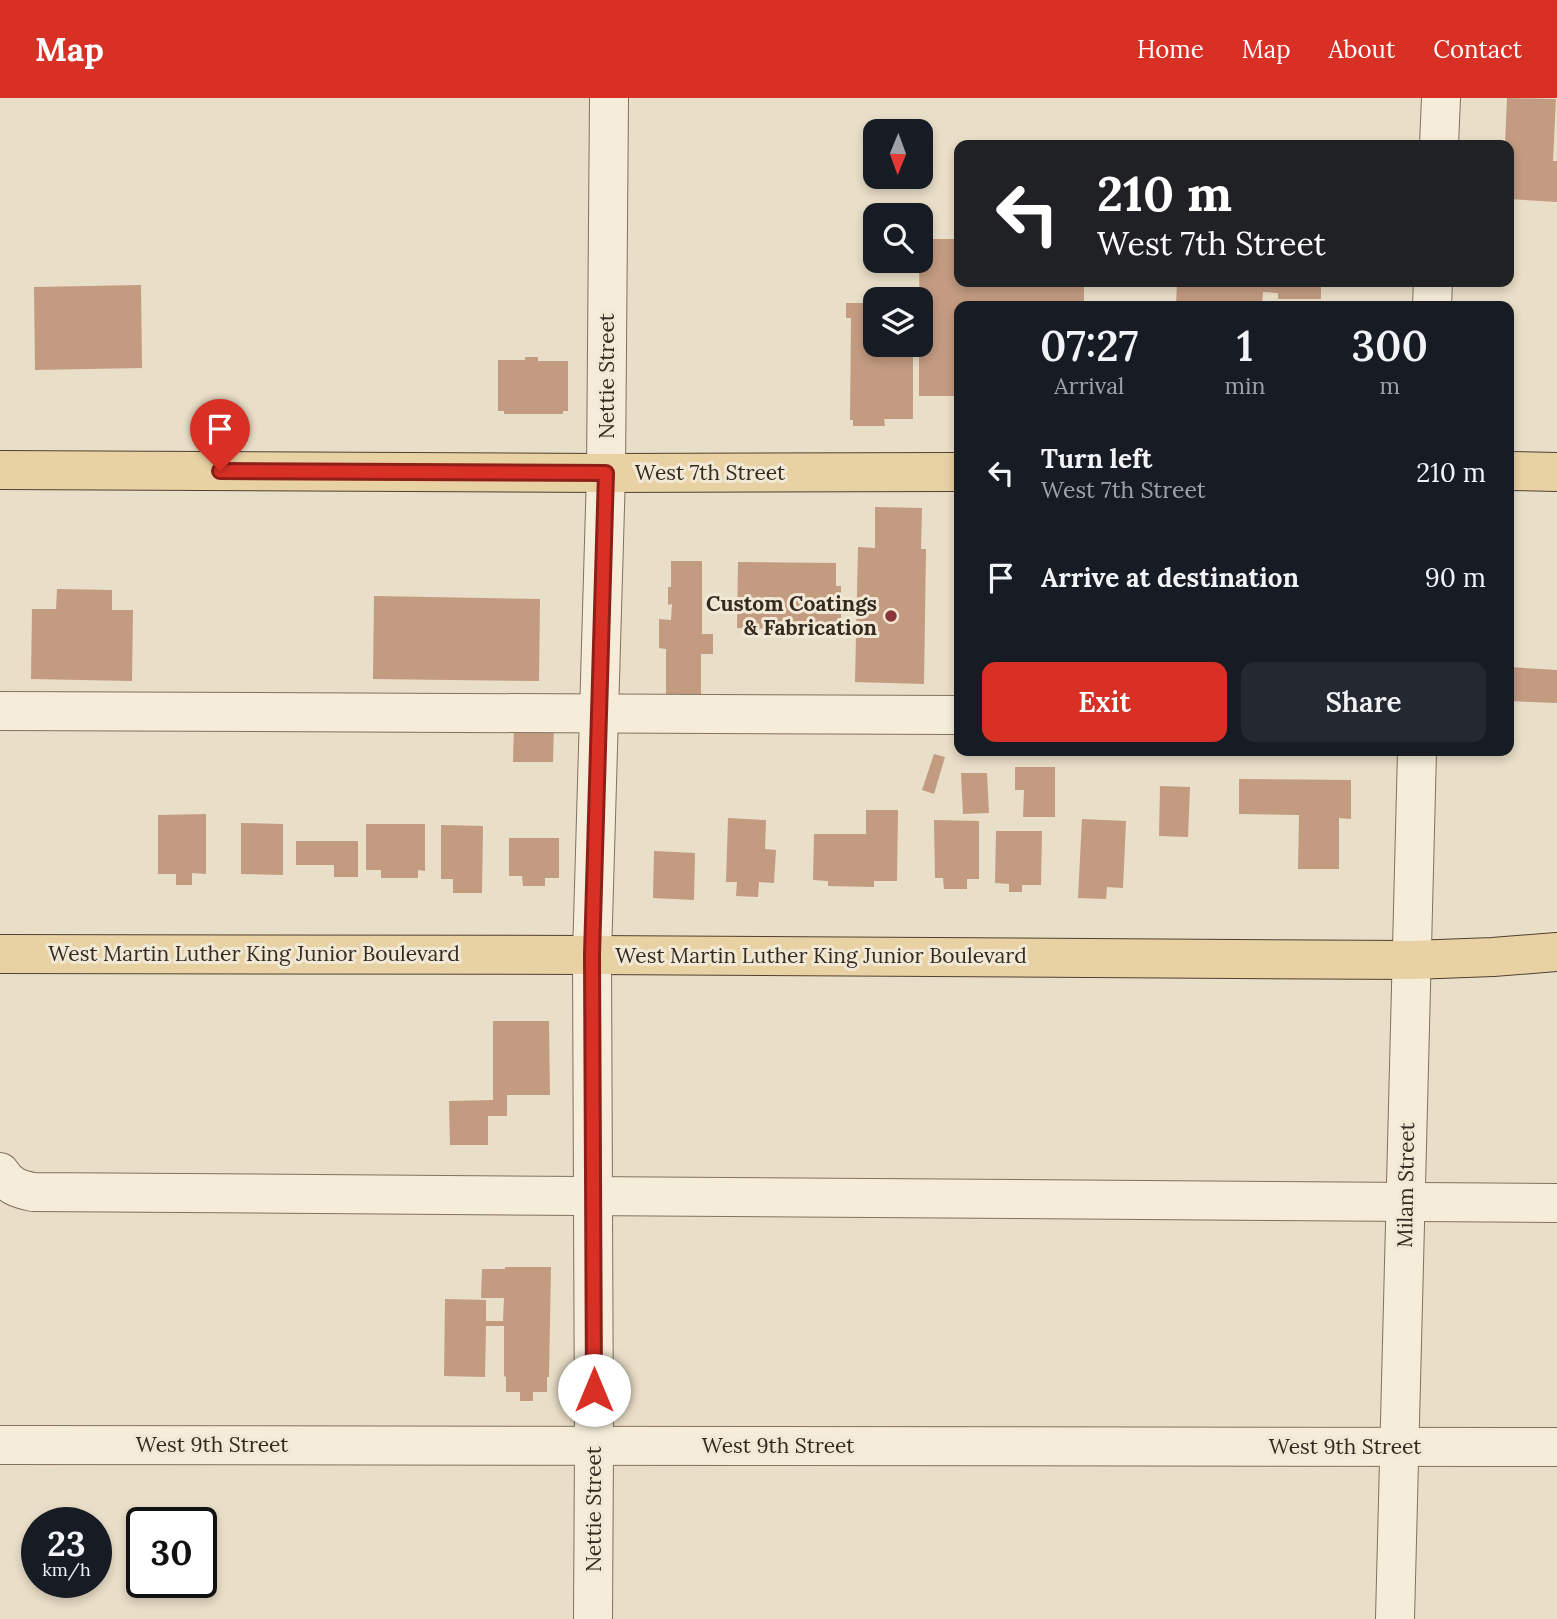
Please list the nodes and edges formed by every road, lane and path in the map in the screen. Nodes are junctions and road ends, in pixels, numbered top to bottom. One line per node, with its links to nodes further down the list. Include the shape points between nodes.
1 (609, 98): 8 (street, Nettie Street)
2 (1441, 98): 3 (street)
3 (1439, 140)
4 (0, 470): 8 (main road, West 7th Street)
5 (1514, 471): 7 (main road)
6 (954, 472): 8 (main road, West 7th Street)
7 (1557, 472)
8 (606, 473): 10 (street, Nettie Street)
9 (0, 711): 10 (street)
10 (599, 713): 11 (street); 15 (street, Nettie Street)
11 (954, 715)
12 (1417, 756): 16 (street, Milam Street)
13 (1557, 952): 16 (main road, West Martin Luther King Junior Boulevard)
14 (0, 954): 15 (main road, West Martin Luther King Junior Boulevard)
15 (592, 955): 16 (main road, West Martin Luther King Junior Boulevard); 18 (street, Nettie Street)
16 (1412, 960): 19 (street, Milam Street)
17 (0, 1172): 18 (street, via 16,1188 33,1192)
18 (593, 1197): 19 (street); 22 (street, Nettie Street)
19 (1406, 1201): 20 (street); 23 (street, Milam Street)
20 (1557, 1203)
21 (0, 1445): 22 (street, West 9th Street)
22 (594, 1446): 23 (street, West 9th Street); 25 (street, Nettie Street)
23 (1400, 1447): 24 (street, West 9th Street); 26 (street, Milam Street)
24 (1557, 1447)
25 (593, 1619)
26 (1395, 1619)

